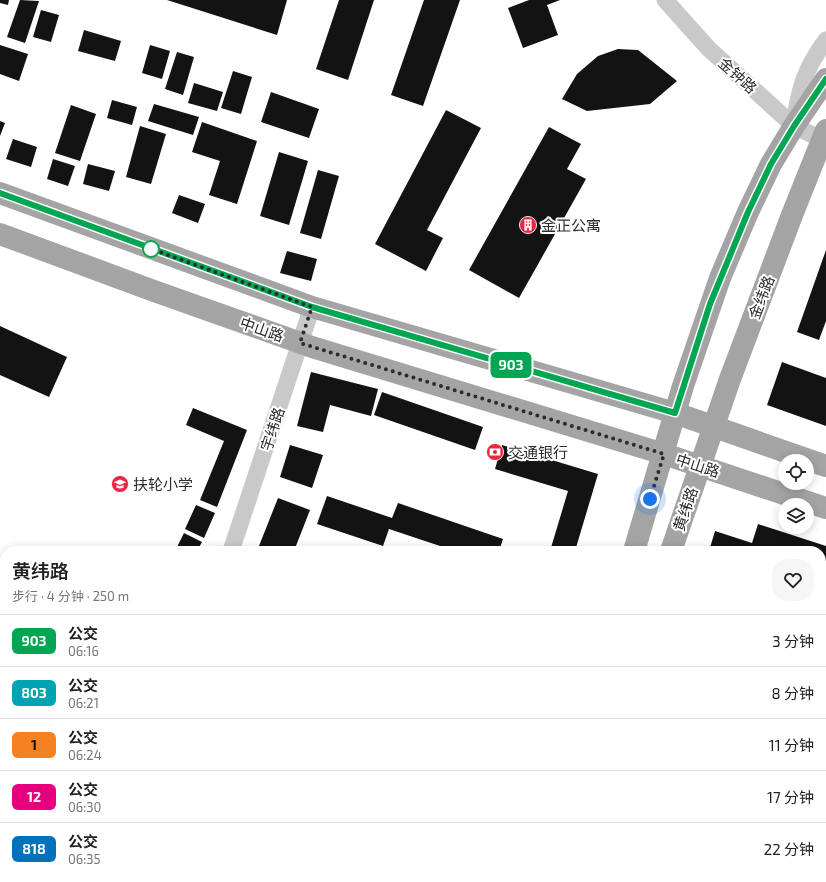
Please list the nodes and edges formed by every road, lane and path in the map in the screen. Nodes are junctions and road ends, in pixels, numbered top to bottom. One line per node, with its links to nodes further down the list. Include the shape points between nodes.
1 (665, 0): 4 (street, 金钟路, via 709,49)
2 (826, 40): 4 (street, via 805,74 798,97)
3 (826, 79): 4 (main road)
4 (794, 126): 5 (street, 金钟路); 10 (main road, via 771,164 720,278)
5 (824, 135): 11 (main road, 金纬路)
6 (0, 193): 8 (main road)
7 (0, 234): 9 (main road, 中山路)
8 (312, 307): 9 (street, 宇纬路); 10 (main road)
9 (300, 343): 12 (main road, 中山路); 16 (street, 宇纬路)
10 (675, 413): 11 (main road); 12 (main road)
11 (714, 426): 13 (main road, 金纬路); 14 (main road)
12 (664, 454): 13 (main road, 中山路); 17 (main road)
13 (700, 466): 15 (main road, 中山路); 18 (main road, 黄纬路)
14 (826, 466)
15 (826, 508)
16 (233, 546)
17 (636, 546)
18 (673, 546)

